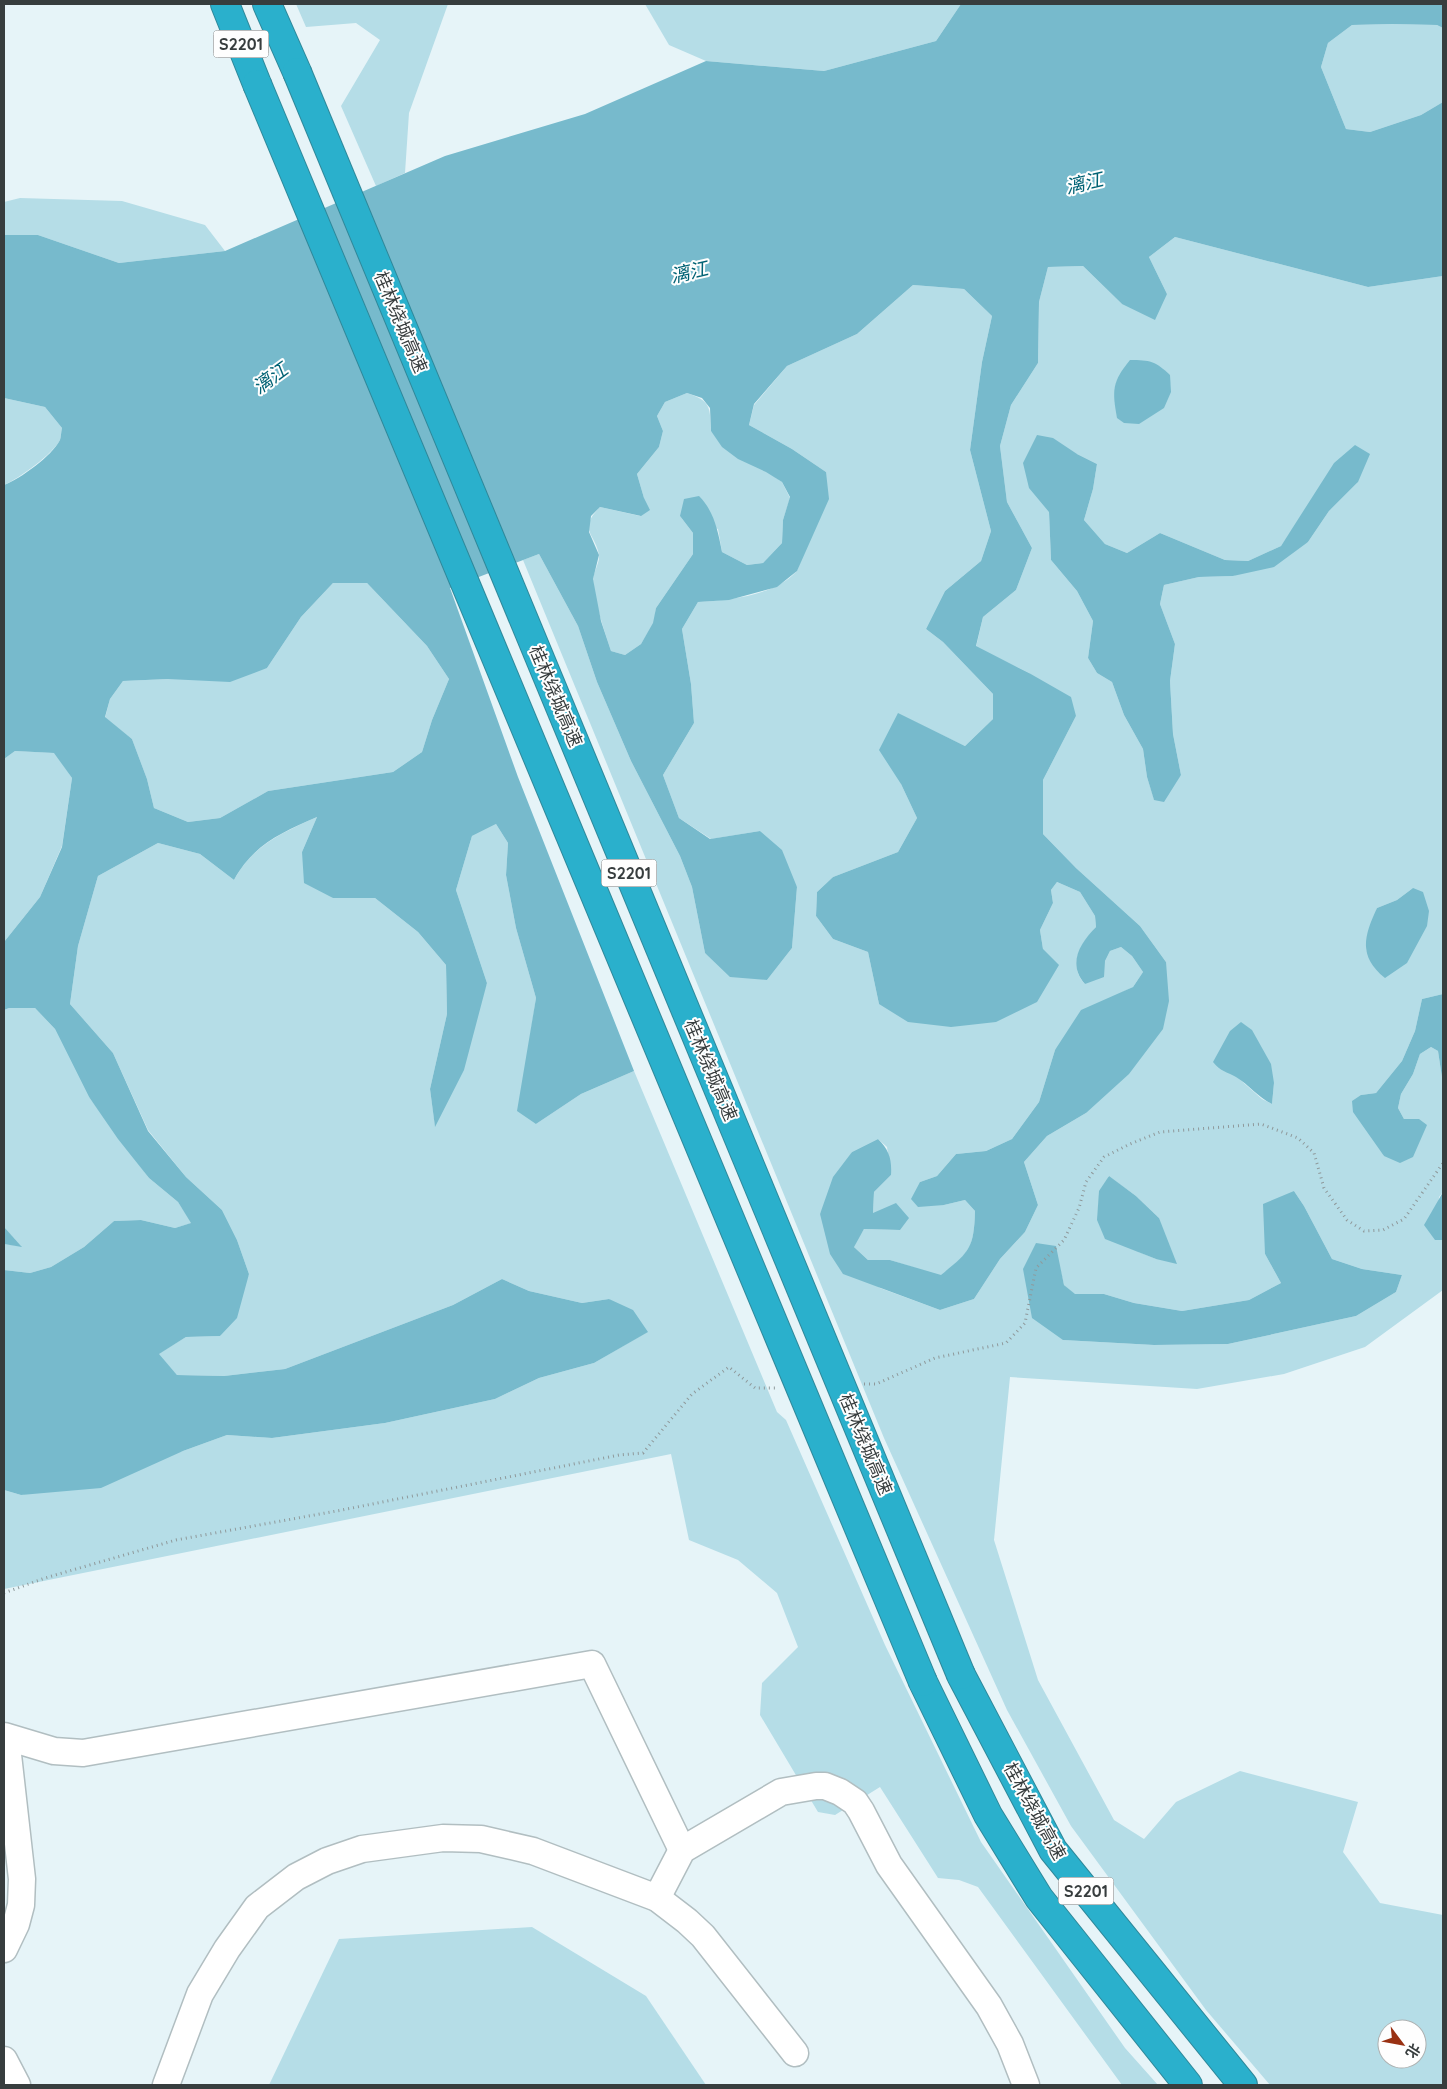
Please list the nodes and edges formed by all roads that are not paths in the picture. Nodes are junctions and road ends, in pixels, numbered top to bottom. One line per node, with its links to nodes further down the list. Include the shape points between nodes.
1 (224, 4): 12 (highway, S2201, bridge, via 923,1682 988,1815 1039,1898)
2 (266, 4): 13 (highway, 桂林绕城高速 / S2201, bridge, via 297,72 961,1675 1053,1850)
3 (5, 1737): 4 (street, via 54,1751 83,1753 592,1664); 6 (street, via 22,1879 21,1905)
4 (682, 1850): 5 (street); 11 (street, via 781,1792 825,1786 848,1796 862,1811 889,1865 989,2006 1010,2044)
5 (657, 1898): 7 (street, via 703,1936); 10 (street, via 533,1851 481,1839 443,1838 362,1849 327,1861 296,1877 257,1907 200,1994)
6 (4, 1949)
7 (795, 2054)
8 (4, 2060): 9 (street)
9 (17, 2085)
10 (166, 2085)
11 (1026, 2085)
12 (1188, 2085)
13 (1243, 2085)

